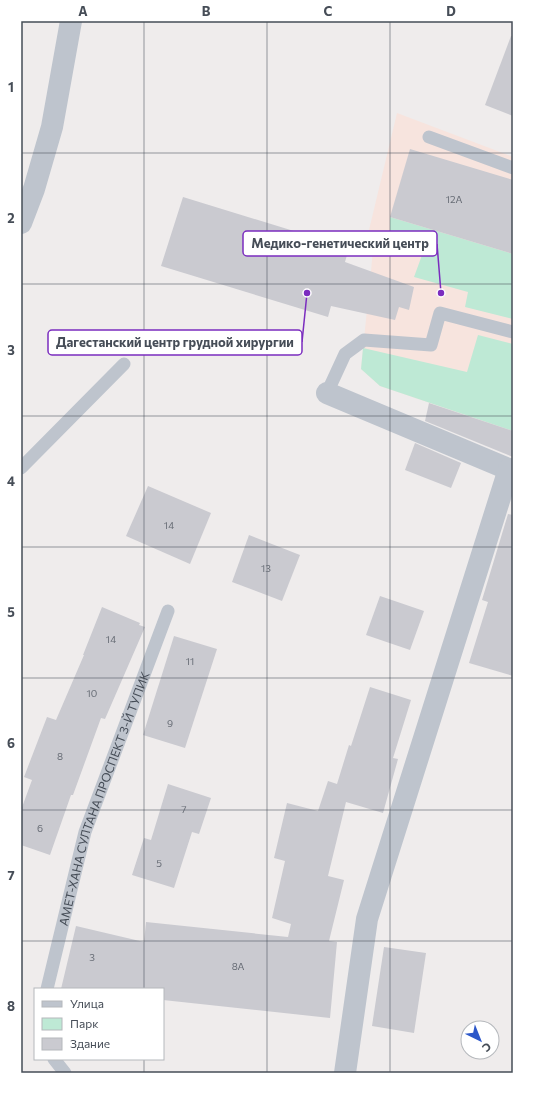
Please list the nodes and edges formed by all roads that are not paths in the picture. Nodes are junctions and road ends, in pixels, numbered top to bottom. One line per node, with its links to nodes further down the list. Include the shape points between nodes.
1 (71, 21): 4 (street, via 52,127)
2 (429, 137): 3 (lane)
3 (513, 168)
4 (21, 223)
5 (513, 332): 7 (lane, via 440,313 432,345 364,340 345,354)
6 (124, 364): 8 (lane)
7 (327, 393): 9 (street)
8 (21, 468)
9 (511, 470): 14 (street, via 367,919)
10 (168, 611): 11 (lane, АМЕТ-ХАНА СУЛТАНА ПРОСПЕКТ 3-Й ТУПИК, via 85,832)
11 (47, 988)
12 (55, 1060): 13 (lane)
13 (65, 1073)
14 (345, 1073)

